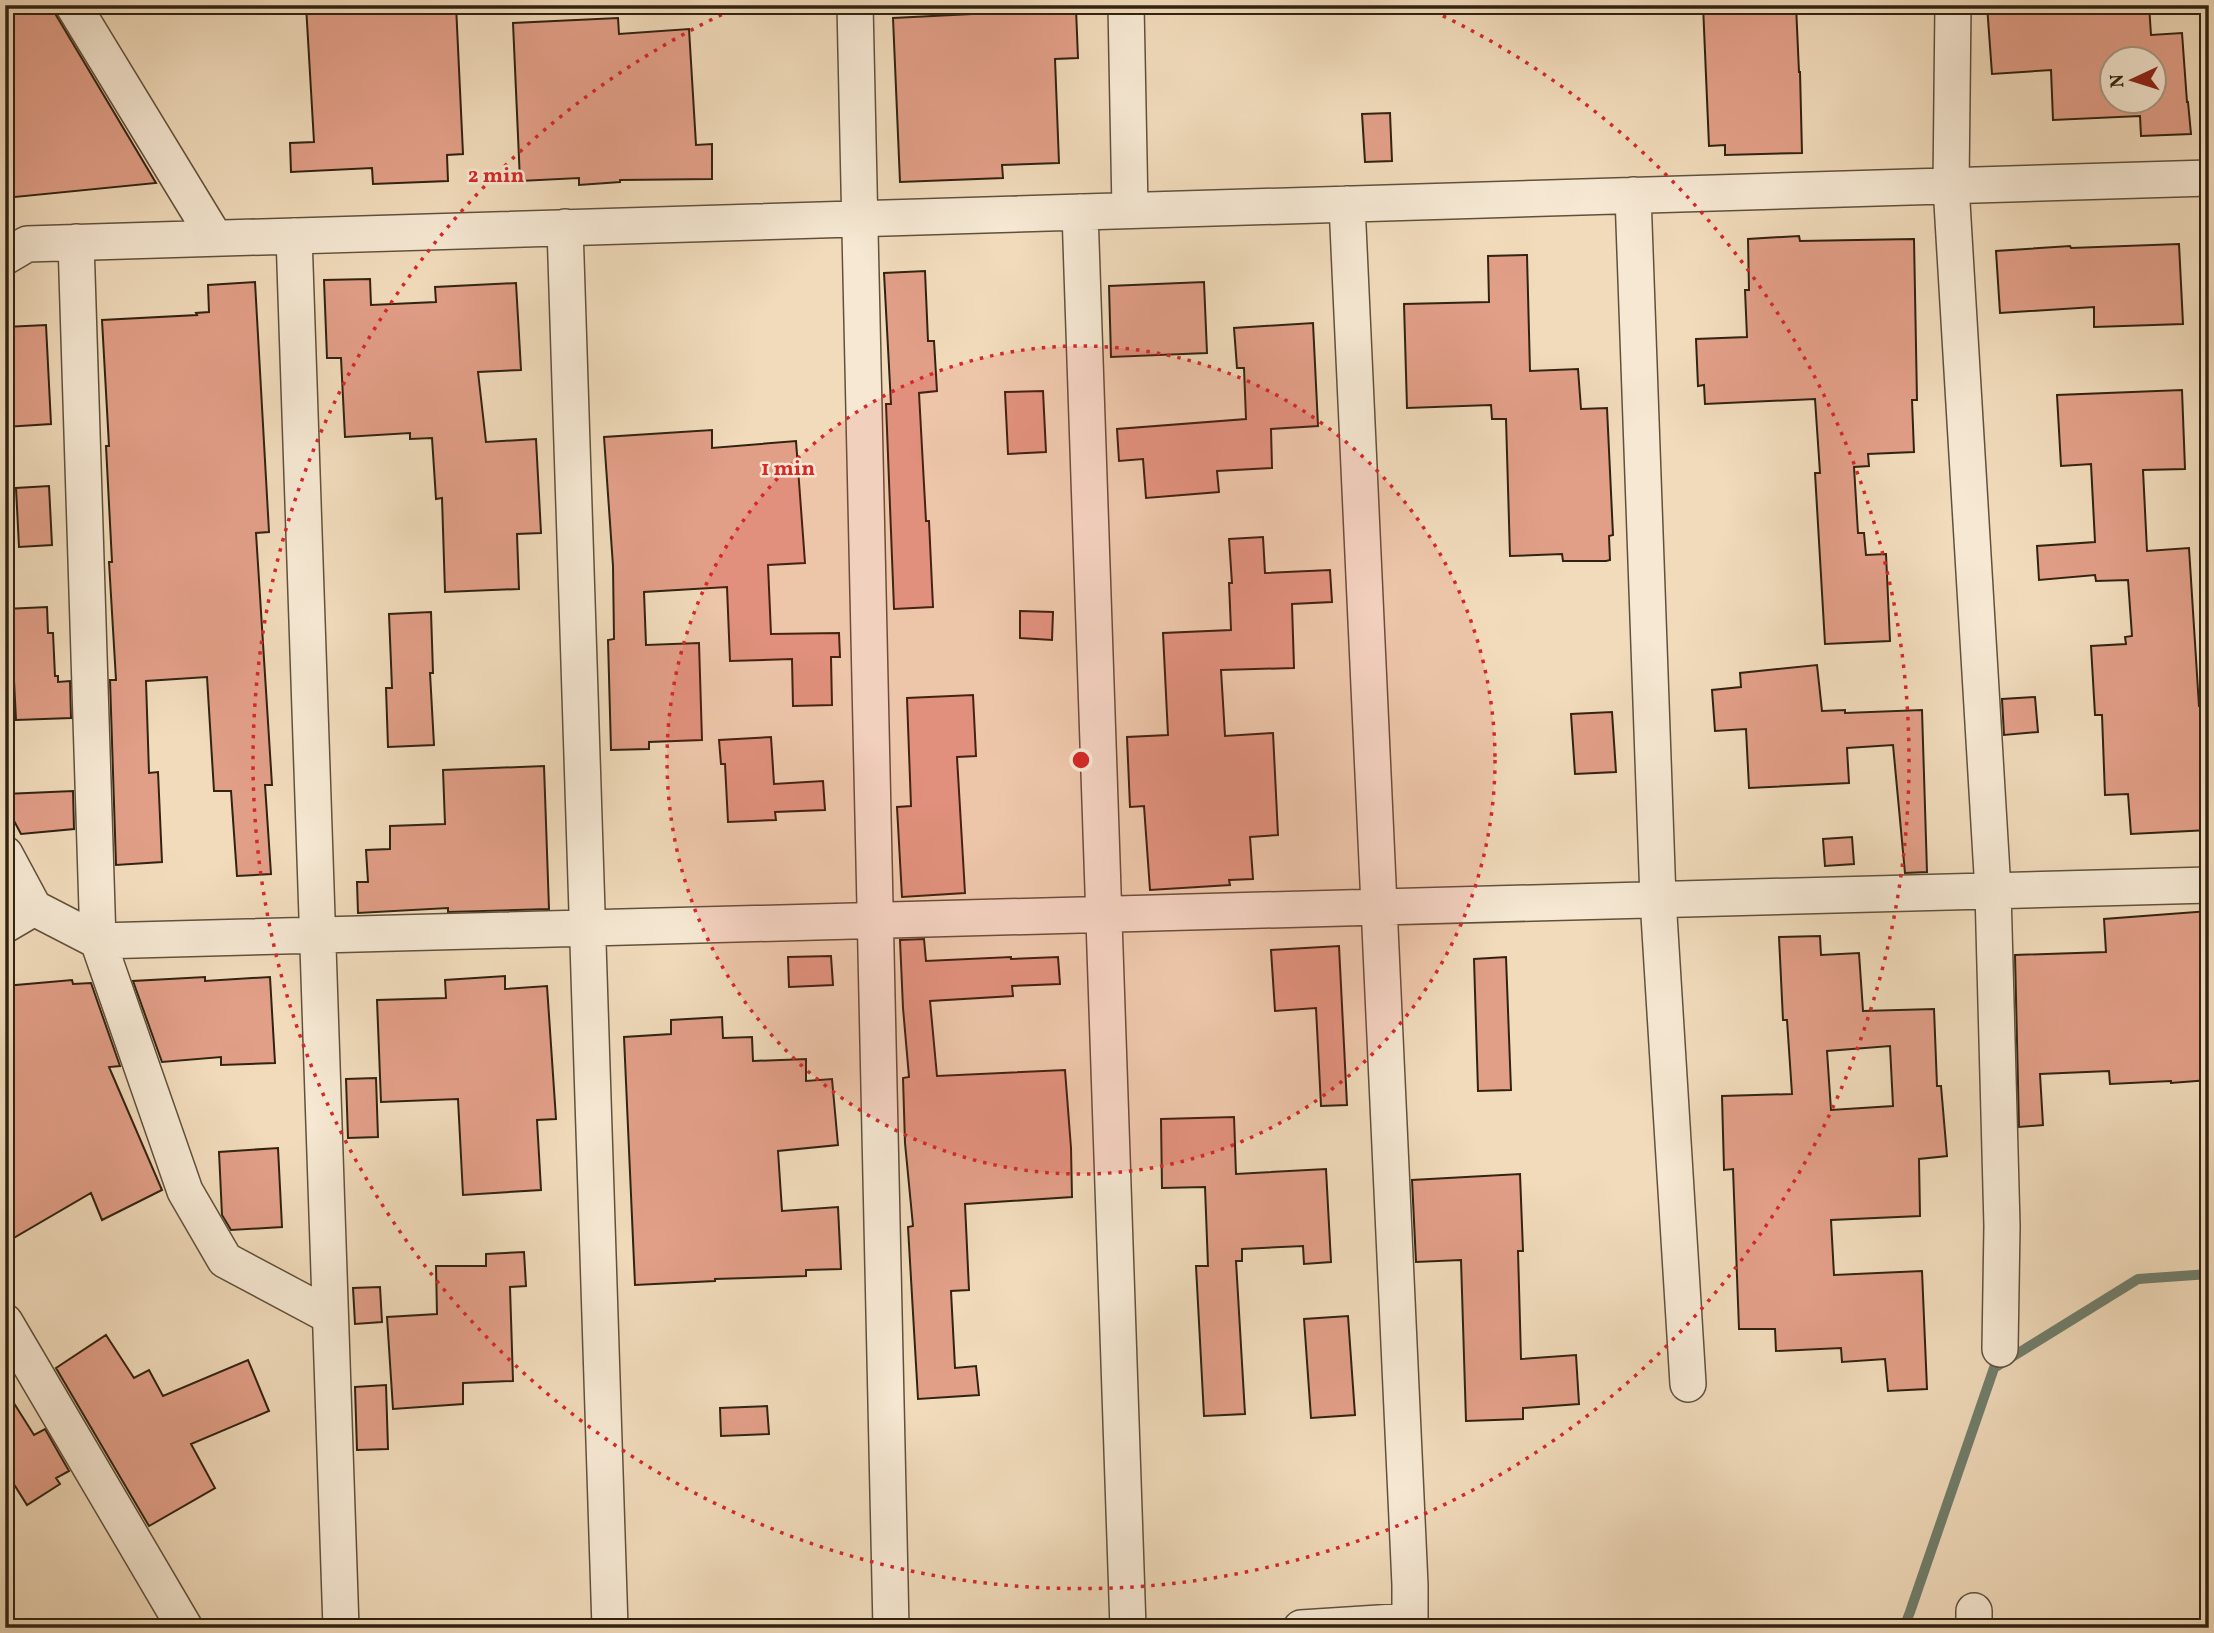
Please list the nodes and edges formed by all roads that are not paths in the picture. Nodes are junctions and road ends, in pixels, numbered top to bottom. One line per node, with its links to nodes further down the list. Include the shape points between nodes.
1 (73, 5): 14 (street)
2 (855, 5): 11 (street)
3 (1126, 5): 9 (street)
4 (1952, 5): 6 (street)
5 (2209, 178): 6 (street)
6 (1951, 186): 7 (street); 19 (street)
7 (1633, 195): 8 (street); 20 (street)
8 (1348, 204): 9 (street); 21 (street)
9 (1130, 211): 10 (street)
10 (1080, 212): 11 (street); 22 (street)
11 (860, 219): 12 (street); 24 (street)
12 (565, 227): 13 (street); 25 (street)
13 (294, 236): 14 (street); 26 (street)
14 (215, 238): 15 (street)
15 (76, 242): 16 (street, via 27,244); 27 (street)
16 (5, 257)
17 (5, 854): 23 (street)
18 (2209, 885): 19 (street)
19 (1993, 891): 20 (street); 30 (street, via 2002,1226)
20 (1658, 900): 21 (street); 31 (street)
21 (1379, 907): 22 (street); 37 (street, via 1410,1621)
22 (1104, 915): 24 (street); 36 (street)
23 (19, 916): 27 (street)
24 (876, 920): 25 (street); 35 (street)
25 (588, 929): 26 (street); 34 (street)
26 (317, 936): 27 (street); 28 (street)
27 (98, 942): 28 (street, via 185,1191 225,1260)
28 (330, 1316): 33 (street)
29 (5, 1322): 32 (street)
30 (2000, 1349)
31 (1688, 1384)
32 (185, 1628)
33 (341, 1628)
34 (610, 1628)
35 (891, 1628)
36 (1128, 1628)
37 (1300, 1628)

